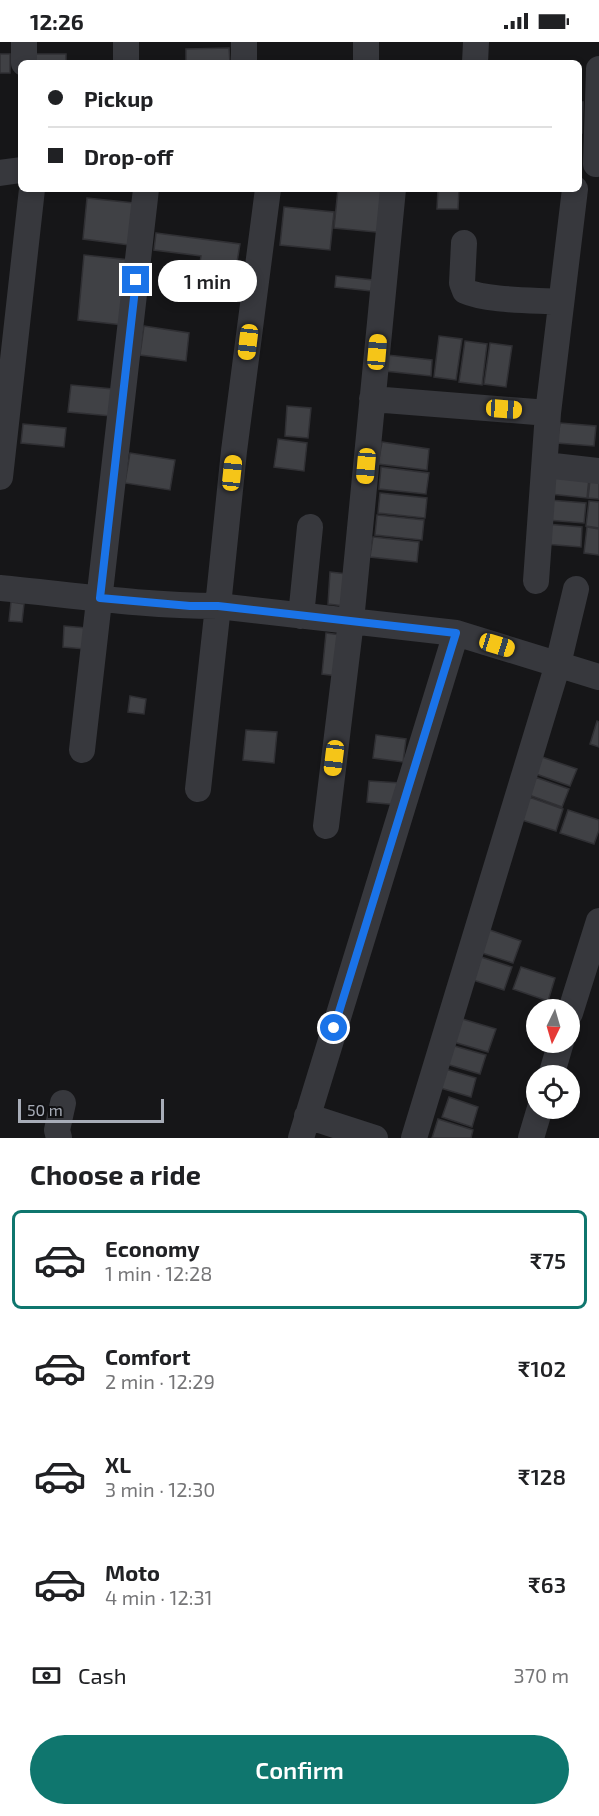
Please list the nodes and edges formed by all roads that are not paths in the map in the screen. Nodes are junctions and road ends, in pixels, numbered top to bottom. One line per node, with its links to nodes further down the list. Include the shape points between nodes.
1 (24, 42): 6 (street)
2 (126, 42): 7 (street)
3 (244, 42): 8 (street)
4 (366, 42): 9 (street)
5 (476, 42): 10 (street)
6 (24, 60)
7 (126, 60)
8 (244, 60)
9 (366, 60)
10 (475, 60)
11 (599, 69): 12 (street)
12 (591, 164)
13 (18, 170): 14 (street)
14 (0, 173)
15 (33, 192): 26 (street)
16 (146, 192): 31 (street)
17 (268, 192): 32 (street)
18 (393, 192): 22 (street)
19 (575, 192): 21 (street)
20 (464, 243): 21 (street, via 465,291)
21 (561, 302): 23 (street)
22 (372, 399): 23 (street); 34 (street)
23 (548, 413): 24 (street)
24 (545, 465): 25 (street); 28 (street)
25 (599, 471)
26 (0, 477)
27 (310, 527): 33 (street)
28 (536, 581)
29 (0, 588): 31 (street)
30 (576, 589): 36 (street)
31 (100, 598): 32 (street); 38 (street)
32 (218, 606): 33 (street); 39 (street)
33 (301, 616): 34 (street)
34 (351, 621): 35 (street); 40 (street)
35 (456, 633): 36 (street); 45 (street)
36 (558, 664): 37 (street); 48 (street)
37 (599, 676)
38 (82, 750)
39 (198, 789)
40 (327, 826)
41 (599, 921): 42 (street)
42 (575, 999)
43 (63, 1103): 46 (street)
44 (537, 1119): 49 (street)
45 (304, 1127): 47 (street)
46 (58, 1138)
47 (375, 1138)
48 (414, 1138)
49 (531, 1138)

